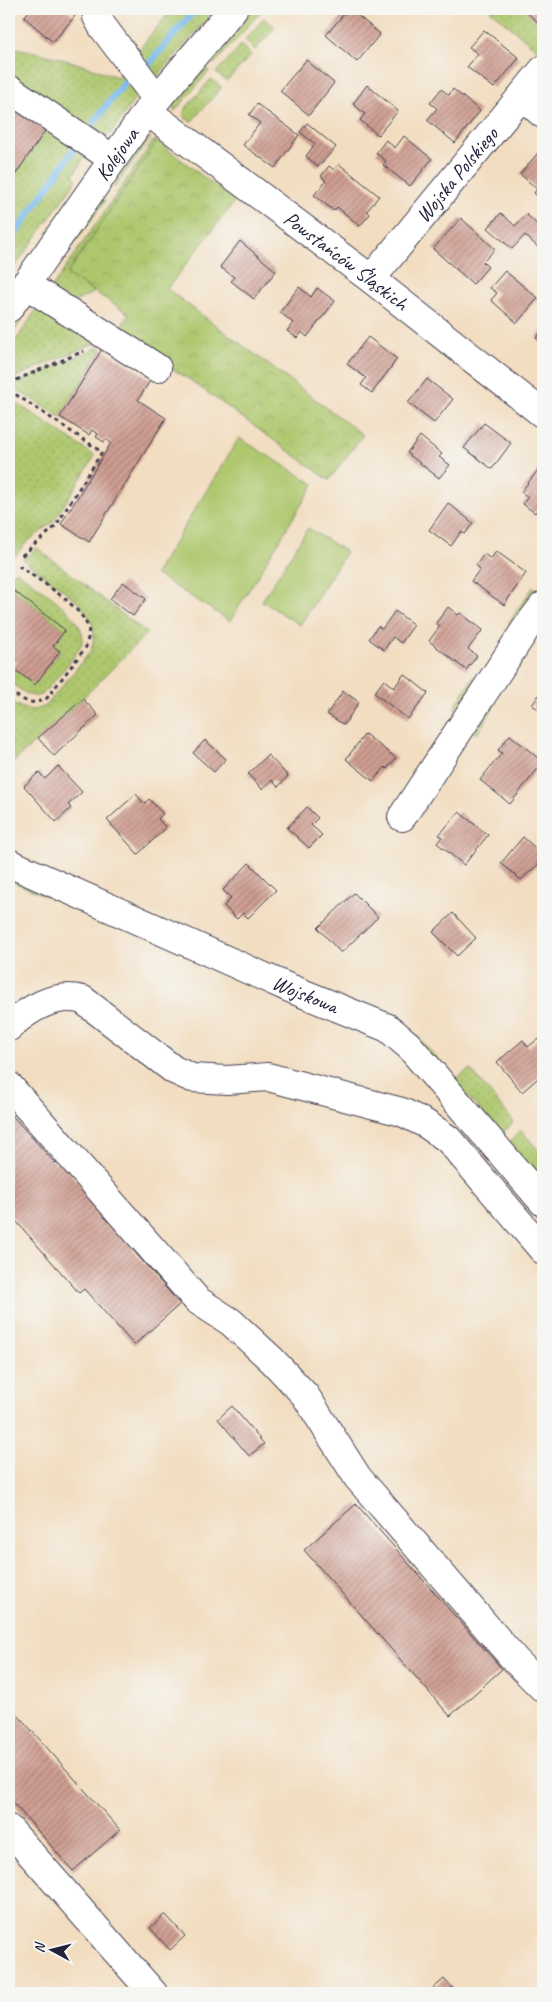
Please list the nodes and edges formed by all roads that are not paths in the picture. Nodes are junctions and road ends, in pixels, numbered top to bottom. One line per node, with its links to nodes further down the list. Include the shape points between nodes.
1 (97, 9): 6 (street, Powstańców Śląskich, via 102,26)
2 (233, 9): 6 (street, Kolejowa)
3 (543, 70): 5 (street, Wojska Polskiego)
4 (11, 90): 8 (street)
5 (522, 96): 7 (street); 9 (street, Wojska Polskiego)
6 (152, 105): 8 (street, Kolejowa); 9 (street, Powstańców Śląskich)
7 (543, 114)
8 (113, 159): 10 (street, Kolejowa)
9 (371, 279): 13 (street, Powstańców Śląskich)
10 (25, 284): 11 (street, Kolejowa); 12 (street)
11 (9, 308)
12 (158, 368)
13 (543, 414)
14 (543, 606): 15 (street)
15 (402, 817)
16 (9, 863): 19 (street, Wojskowa, via 287,987 388,1028 409,1046)
17 (9, 1027): 20 (street, via 21,1015 51,1000 71,996 83,1000 174,1070 192,1078 227,1080 268,1076 402,1112 448,1139)
18 (9, 1086): 21 (street, via 197,1300 231,1322 305,1395 358,1478)
19 (543, 1202)
20 (543, 1250)
21 (543, 1688)
22 (9, 1828): 23 (street)
23 (153, 1993)

